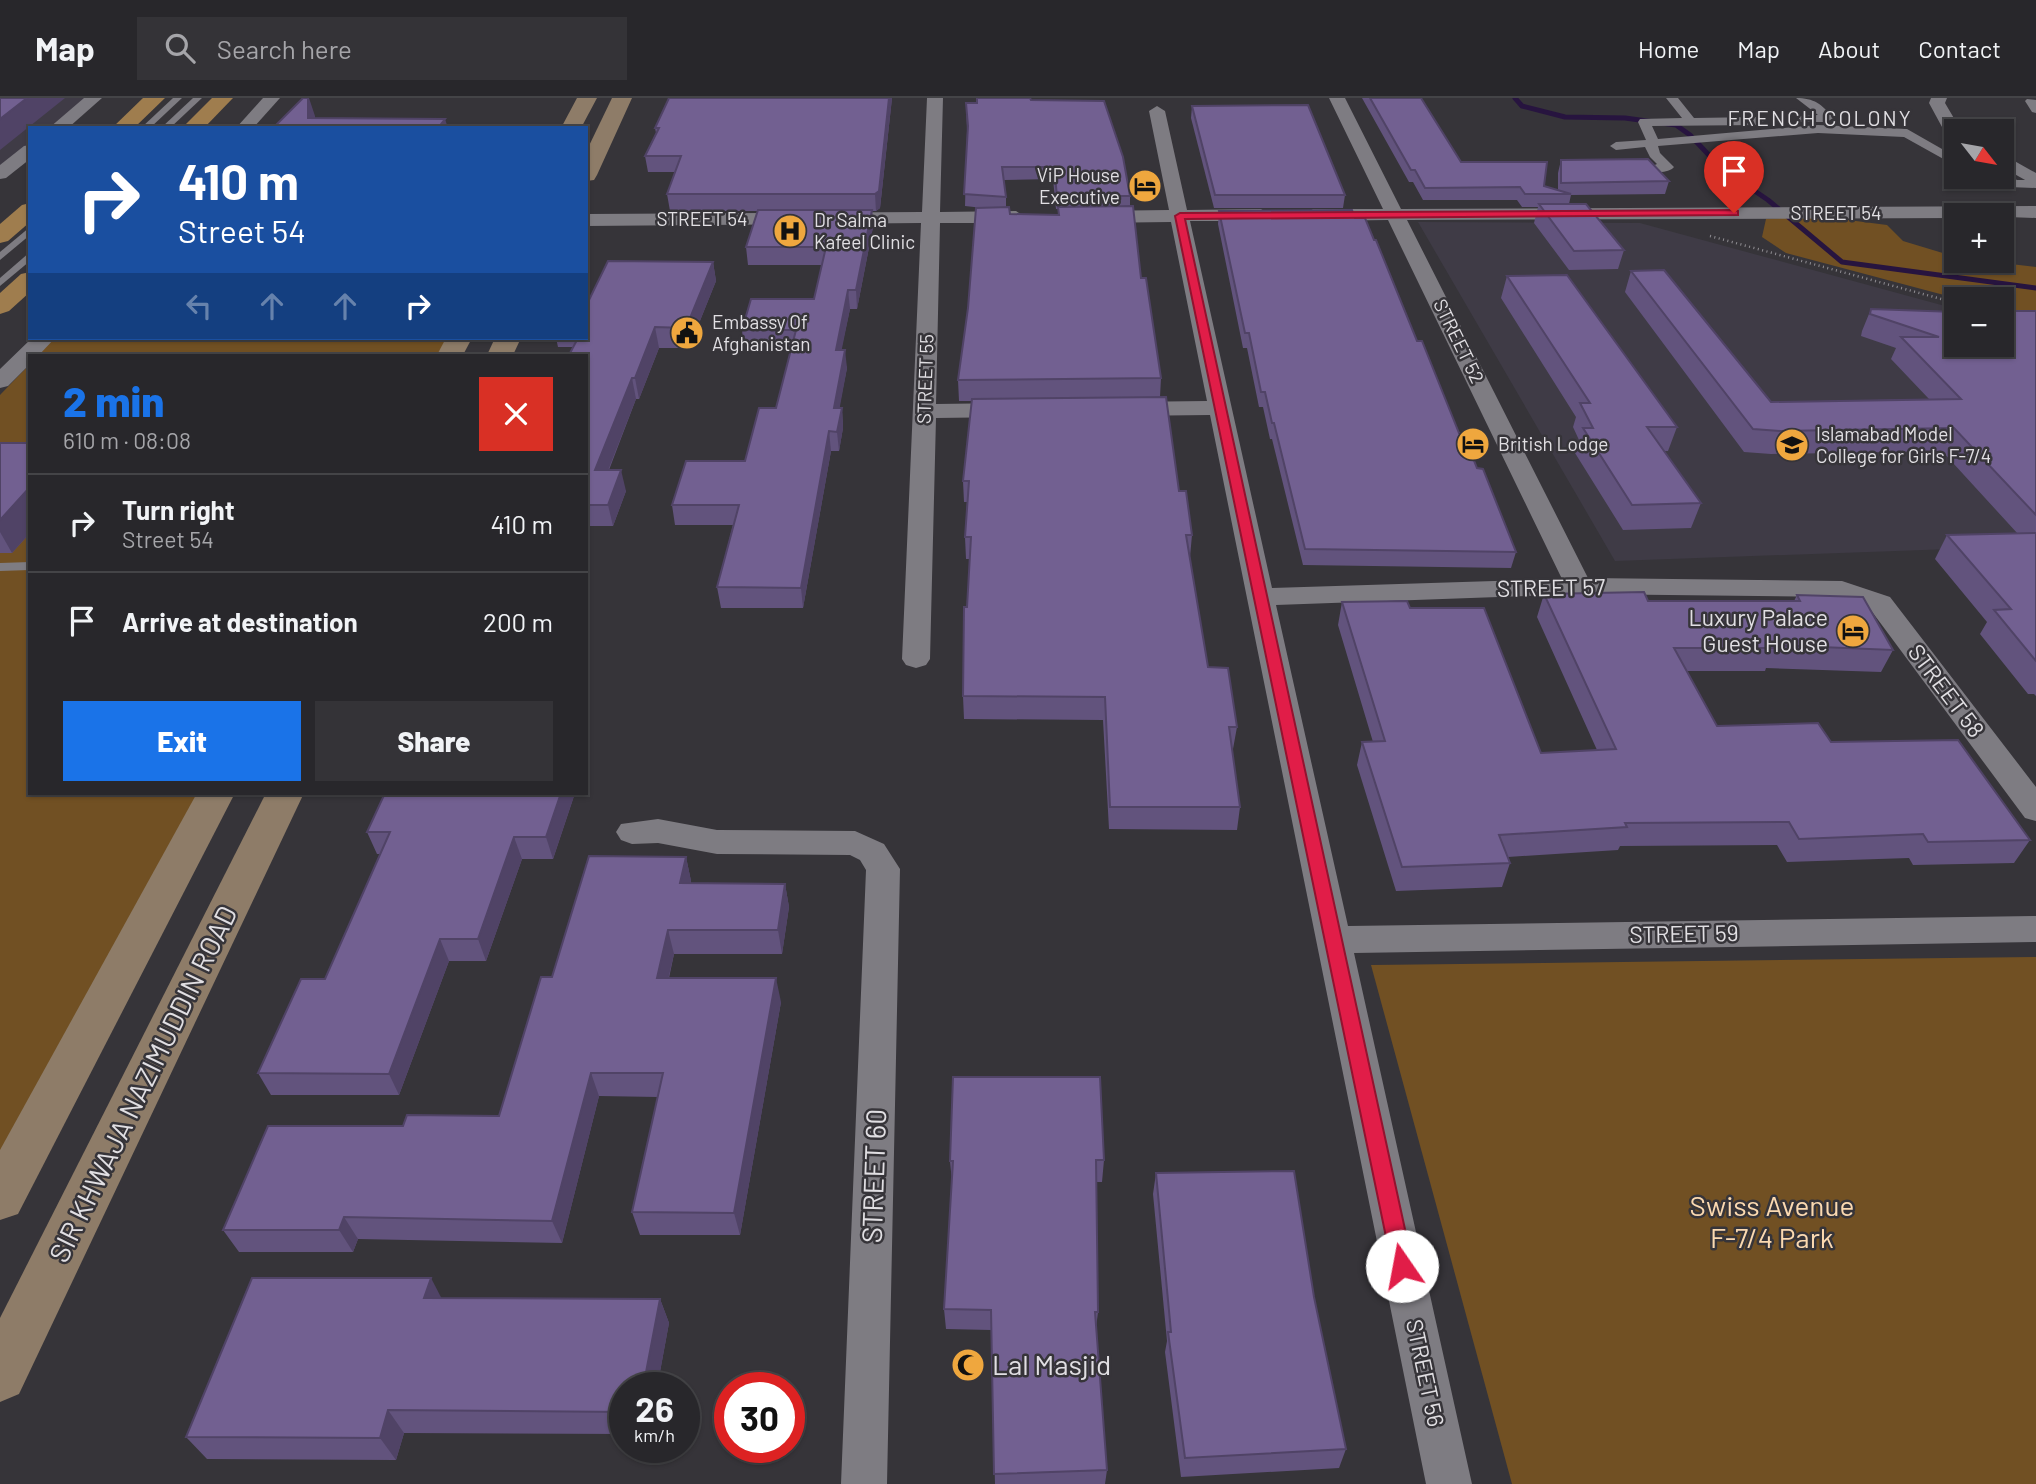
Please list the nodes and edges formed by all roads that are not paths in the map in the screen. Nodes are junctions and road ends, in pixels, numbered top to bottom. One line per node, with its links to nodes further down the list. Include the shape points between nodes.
1 (94, 98): 17 (street)
2 (155, 98): 18 (main road)
3 (178, 98): 19 (lane)
4 (198, 98): 20 (lane)
5 (223, 98): 21 (main road)
6 (272, 98): 22 (street)
7 (587, 98): 23 (main road)
8 (622, 98): 30 (main road)
9 (935, 98): 40 (street, STREET 55)
10 (1337, 98): 36 (street, STREET 52)
11 (1672, 98): 16 (street)
12 (1802, 98): 16 (street, via 1827,118)
13 (1940, 98): 15 (street, via 1937,103)
14 (1157, 111): 37 (street, STREET 56)
15 (1946, 119)
16 (1690, 121): 24 (street, via 1644,122)
17 (59, 126)
18 (124, 126)
19 (147, 126)
20 (167, 126)
21 (194, 126)
22 (246, 126)
23 (572, 126)
24 (1654, 143): 25 (street); 27 (street, via 1818,129 1907,133); 29 (street, via 1654,154 1668,167)
25 (1616, 146)
26 (28, 152): 31 (street)
27 (1944, 155)
28 (2014, 167): 32 (street)
29 (1654, 168)
30 (588, 171)
31 (0, 174)
32 (2036, 182): 33 (street)
33 (2014, 184)
34 (28, 211): 43 (main road)
35 (2036, 212): 36 (street, STREET 54)
36 (1397, 214): 37 (street, STREET 54); 57 (street, STREET 52)
37 (1180, 216): 39 (street, STREET 54); 51 (street, STREET 56)
38 (1041, 217): 40 (street, STREET 54)
39 (1069, 217)
40 (931, 218): 41 (street, STREET 54); 54 (street, STREET 55)
41 (588, 220)
42 (28, 232): 44 (lane)
43 (0, 236)
44 (0, 257)
45 (28, 257): 47 (lane)
46 (28, 281): 48 (main road)
47 (0, 283)
48 (0, 306)
49 (42, 340): 50 (street)
50 (0, 381)
51 (1220, 408): 53 (street); 59 (street, STREET 56)
52 (1032, 410): 54 (street)
53 (1099, 410)
54 (924, 411): 60 (street, STREET 55)
55 (28, 566): 56 (lane)
56 (0, 567)
57 (1579, 586): 58 (street, STREET 57); 59 (street, STREET 57)
58 (1842, 590): 63 (street, STREET 58, via 1880,603)
59 (1260, 597): 66 (street, STREET 56)
60 (916, 659)
61 (215, 795): 67 (main road)
62 (284, 795): 68 (main road, SIR KHWAJA NAZIMUDDIN ROAD)
63 (2036, 810)
64 (632, 832): 69 (street, STREET 60, via 658,831 717,842 855,843 872,852 883,869)
65 (2036, 929): 66 (street, STREET 59)
66 (1333, 940): 70 (street, STREET 56)
67 (0, 1198)
68 (0, 1375)
69 (864, 1484)
70 (1448, 1484)

